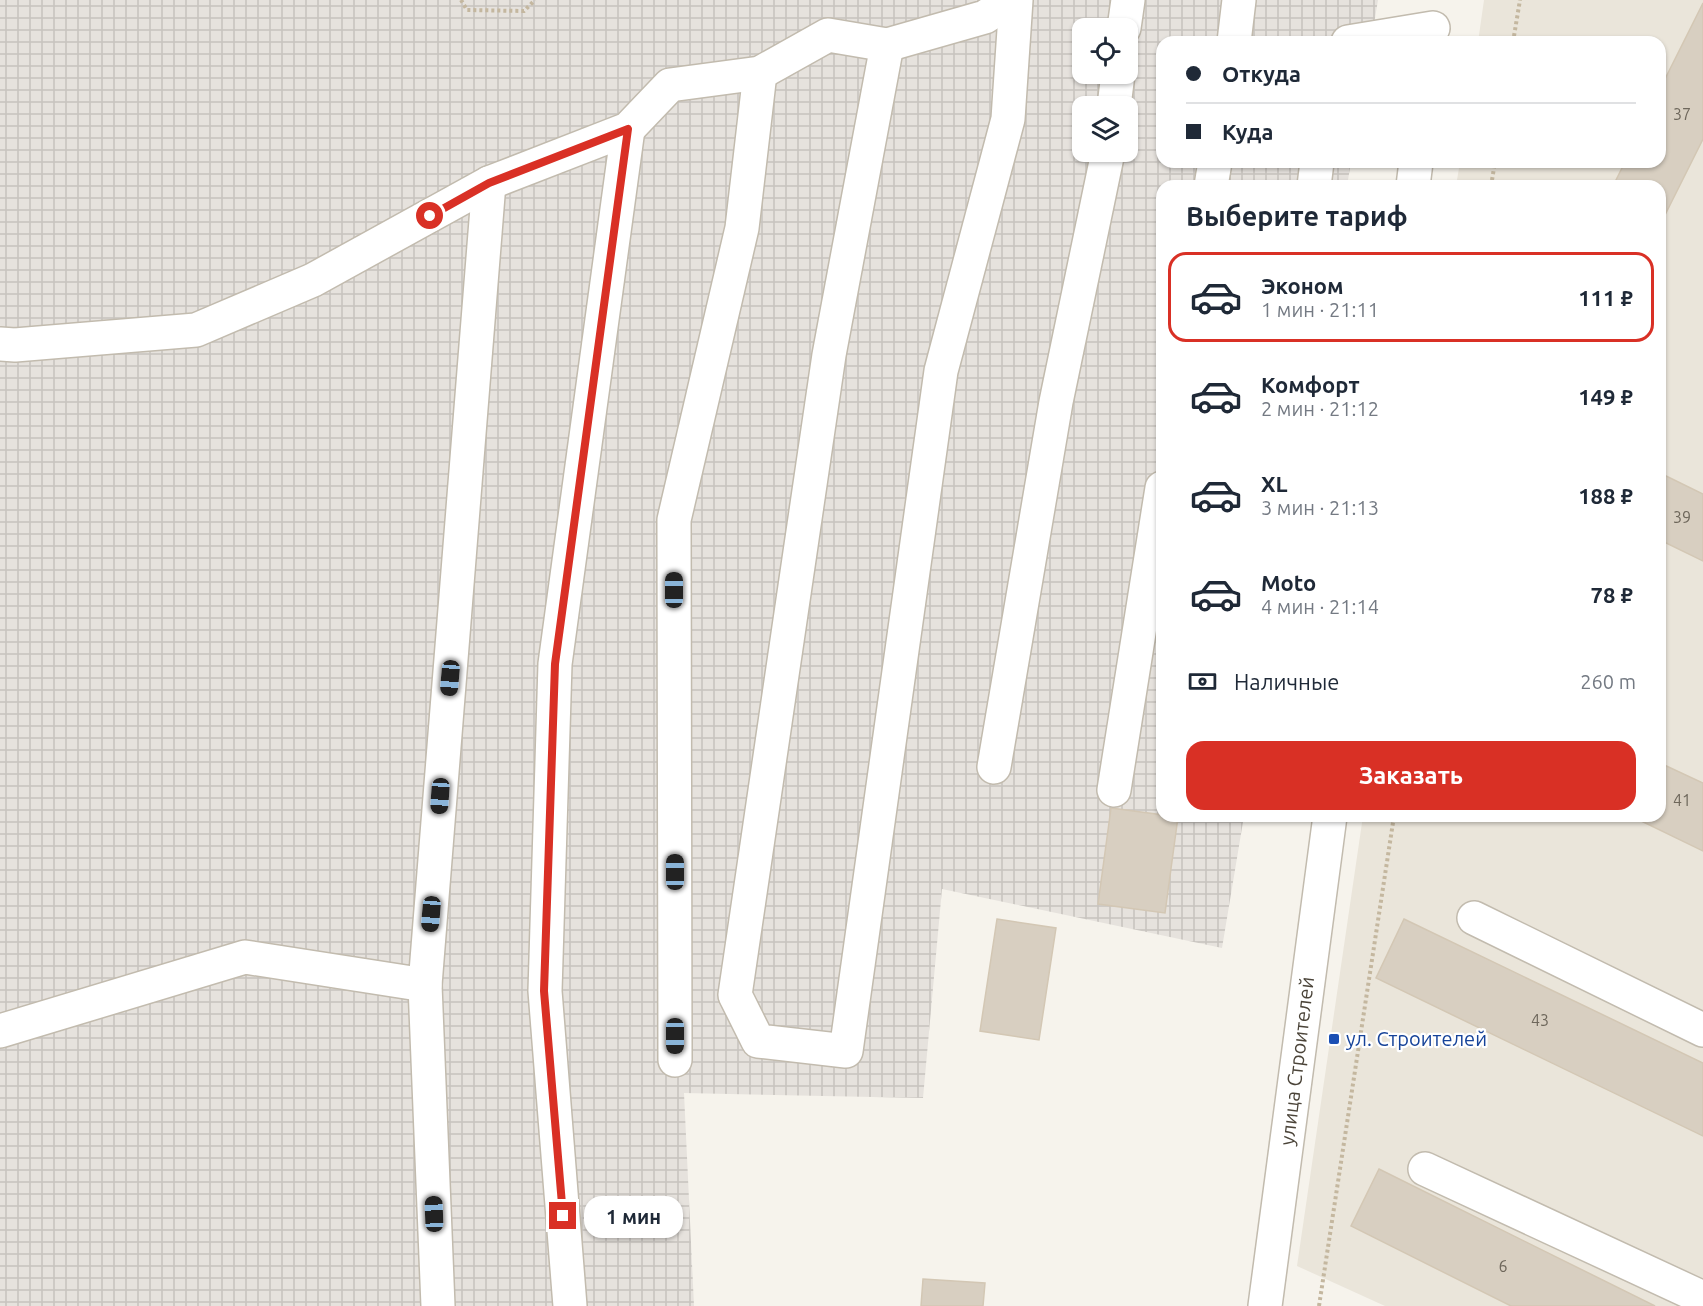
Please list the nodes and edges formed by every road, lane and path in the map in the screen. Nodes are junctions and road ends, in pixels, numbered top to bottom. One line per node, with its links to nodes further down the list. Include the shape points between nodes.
1 (461, 0): 2 (path, via 467,10 524,11)
2 (535, 0)
3 (1011, 0): 13 (street, via 985,18)
4 (1016, 0): 13 (street, via 1008,119 941,371 846,1051 758,1041 735,995 829,355)
5 (1128, 0): 8 (street)
6 (1239, 0): 10 (street)
7 (1520, 0): 12 (path)
8 (1125, 18)
9 (1434, 23): 11 (street)
10 (1235, 36)
11 (1375, 36)
12 (1514, 36)
13 (887, 45): 14 (street, via 828,35)
14 (760, 73): 15 (street, via 670,85); 28 (street, via 742,228 674,520)
15 (628, 129): 17 (street); 32 (street, via 555,664 544,991)
16 (1106, 162): 20 (street, via 1056,402)
17 (489, 183): 18 (street, via 313,280 196,330); 25 (street)
18 (0, 344)
19 (1156, 526): 21 (street)
20 (994, 767)
21 (1114, 790)
22 (1329, 822): 33 (street, улица Строителей)
23 (1393, 822): 34 (path)
24 (1474, 918): 26 (street)
25 (425, 985): 27 (street, via 245,957); 31 (street)
26 (1703, 1030)
27 (0, 1031)
28 (675, 1060)
29 (1425, 1169): 30 (street)
30 (1703, 1298)
31 (438, 1306)
32 (570, 1306)
33 (1265, 1306)
34 (1319, 1306)

